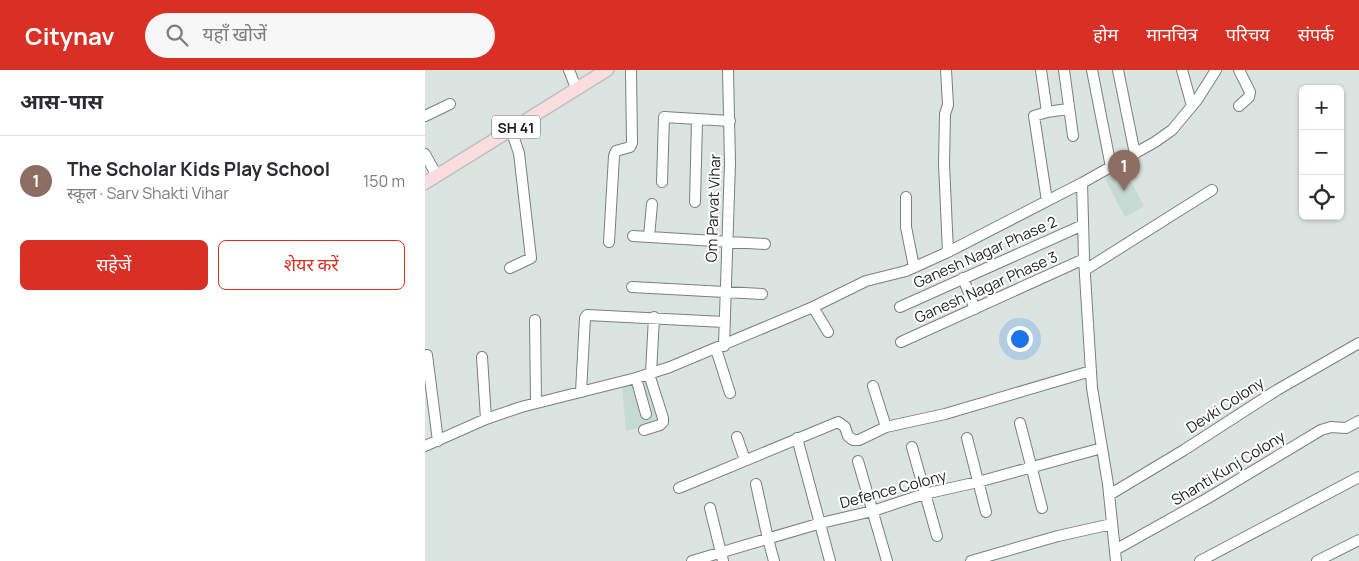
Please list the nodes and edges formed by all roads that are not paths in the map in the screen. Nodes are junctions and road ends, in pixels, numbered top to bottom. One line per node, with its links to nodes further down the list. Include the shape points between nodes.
1 (569, 70): 13 (street)
2 (607, 70): 13 (main road, SH 41)
3 (631, 70): 40 (street, via 632,143 631,147 616,151 614,156)
4 (728, 70): 21 (street, Om Parvat Vihar)
5 (946, 70): 42 (street, via 948,105 944,164)
6 (1041, 70): 18 (street)
7 (1063, 70): 17 (street)
8 (1092, 70): 26 (street)
9 (1118, 70): 25 (street)
10 (1182, 70): 15 (street)
11 (1216, 70): 15 (street)
12 (1239, 70): 16 (street, via 1251,92)
13 (576, 88): 22 (main road, SH 41)
14 (450, 104): 19 (street)
15 (1192, 106): 25 (street, via 1172,130)
16 (1239, 106)
17 (1068, 109): 18 (street); 23 (street)
18 (1047, 112): 33 (street, via 1034,116)
19 (425, 116)
20 (697, 120): 21 (street); 28 (street, via 664,117); 34 (street)
21 (730, 121): 39 (street, Om Parvat Vihar)
22 (511, 130): 27 (main road, SH 41); 45 (street, via 519,153 531,258)
23 (1073, 136)
24 (425, 154): 27 (street)
25 (1135, 154): 26 (street)
26 (1111, 167): 30 (street)
27 (437, 176): 29 (main road, SH 41)
28 (662, 182)
29 (425, 183)
30 (1082, 183): 33 (street); 36 (street)
31 (1212, 190): 43 (street, Ganesh Nagar Phase 3)
32 (906, 197): 44 (street, via 906,227)
33 (1047, 200): 42 (street)
34 (695, 202)
35 (652, 204): 38 (street)
36 (1083, 225): 43 (street); 46 (street, Ganesh Nagar Phase 2)
37 (633, 236): 38 (street)
38 (649, 237): 39 (street)
39 (727, 241): 41 (street); 48 (street, Om Parvat Vihar)
40 (609, 242)
41 (765, 244)
42 (948, 252): 44 (street)
43 (1085, 265): 52 (street, Ganesh Nagar Phase 3); 62 (street)
44 (914, 267): 50 (street, via 866,281)
45 (510, 268)
46 (963, 278): 51 (street, Ganesh Nagar Phase 2); 52 (street)
47 (632, 287): 48 (street)
48 (725, 292): 49 (street); 55 (street, Om Parvat Vihar)
49 (762, 294)
50 (813, 307): 56 (street); 59 (street)
51 (901, 307)
52 (975, 309): 57 (street, Ganesh Nagar Phase 3)
53 (654, 317): 55 (street); 63 (street); 66 (street, via 587,315)
54 (535, 320): 68 (street)
55 (724, 322): 59 (street, Om Parvat Vihar)
56 (829, 332)
57 (901, 342)
58 (1359, 343): 90 (street, Devki Colony)
59 (720, 347): 63 (street); 67 (street, Om Parvat Vihar)
60 (427, 355): 78 (street)
61 (482, 357): 70 (street)
62 (1091, 371): 73 (street, via 945,414); 81 (street)
63 (650, 373): 64 (street); 74 (street, via 663,422)
64 (636, 378): 66 (street); 69 (street)
65 (873, 386): 73 (street)
66 (581, 392): 68 (street)
67 (730, 393)
68 (535, 402): 70 (street)
69 (646, 414)
70 (486, 419): 78 (street)
71 (1359, 422): 100 (street, Shanti Kunj Colony, via 1346,428 1321,430)
72 (1020, 423): 84 (street)
73 (886, 427): 76 (street, via 853,440 838,422)
74 (644, 430)
75 (737, 437): 82 (street)
76 (797, 438): 82 (street); 95 (street)
77 (967, 438): 86 (street)
78 (438, 440): 79 (street)
79 (425, 446)
80 (912, 447): 89 (street)
81 (1102, 448): 84 (street, Defence Colony); 90 (street)
82 (745, 460): 88 (street)
83 (858, 461): 93 (street)
84 (1031, 466): 86 (street, Defence Colony); 92 (street)
85 (1359, 478): 108 (street)
86 (978, 482): 89 (street, Defence Colony); 94 (street)
87 (756, 484): 98 (street)
88 (679, 488)
89 (924, 494): 93 (street, Defence Colony); 97 (street)
90 (1109, 495): 96 (street)
91 (710, 508): 101 (street)
92 (1042, 508)
93 (873, 511): 95 (street, Defence Colony); 105 (street)
94 (986, 512)
95 (821, 523): 98 (street, Defence Colony); 104 (street)
96 (1112, 524): 100 (street); 106 (street)
97 (937, 536)
98 (768, 540): 101 (street, Defence Colony); 103 (street)
99 (1359, 540): 109 (street)
100 (1115, 550): 107 (street)
101 (722, 557): 102 (street, Defence Colony)
102 (692, 561)
103 (775, 561)
104 (830, 561)
105 (887, 561)
106 (971, 561)
107 (1116, 561)
108 (1200, 561)
109 (1317, 561)

